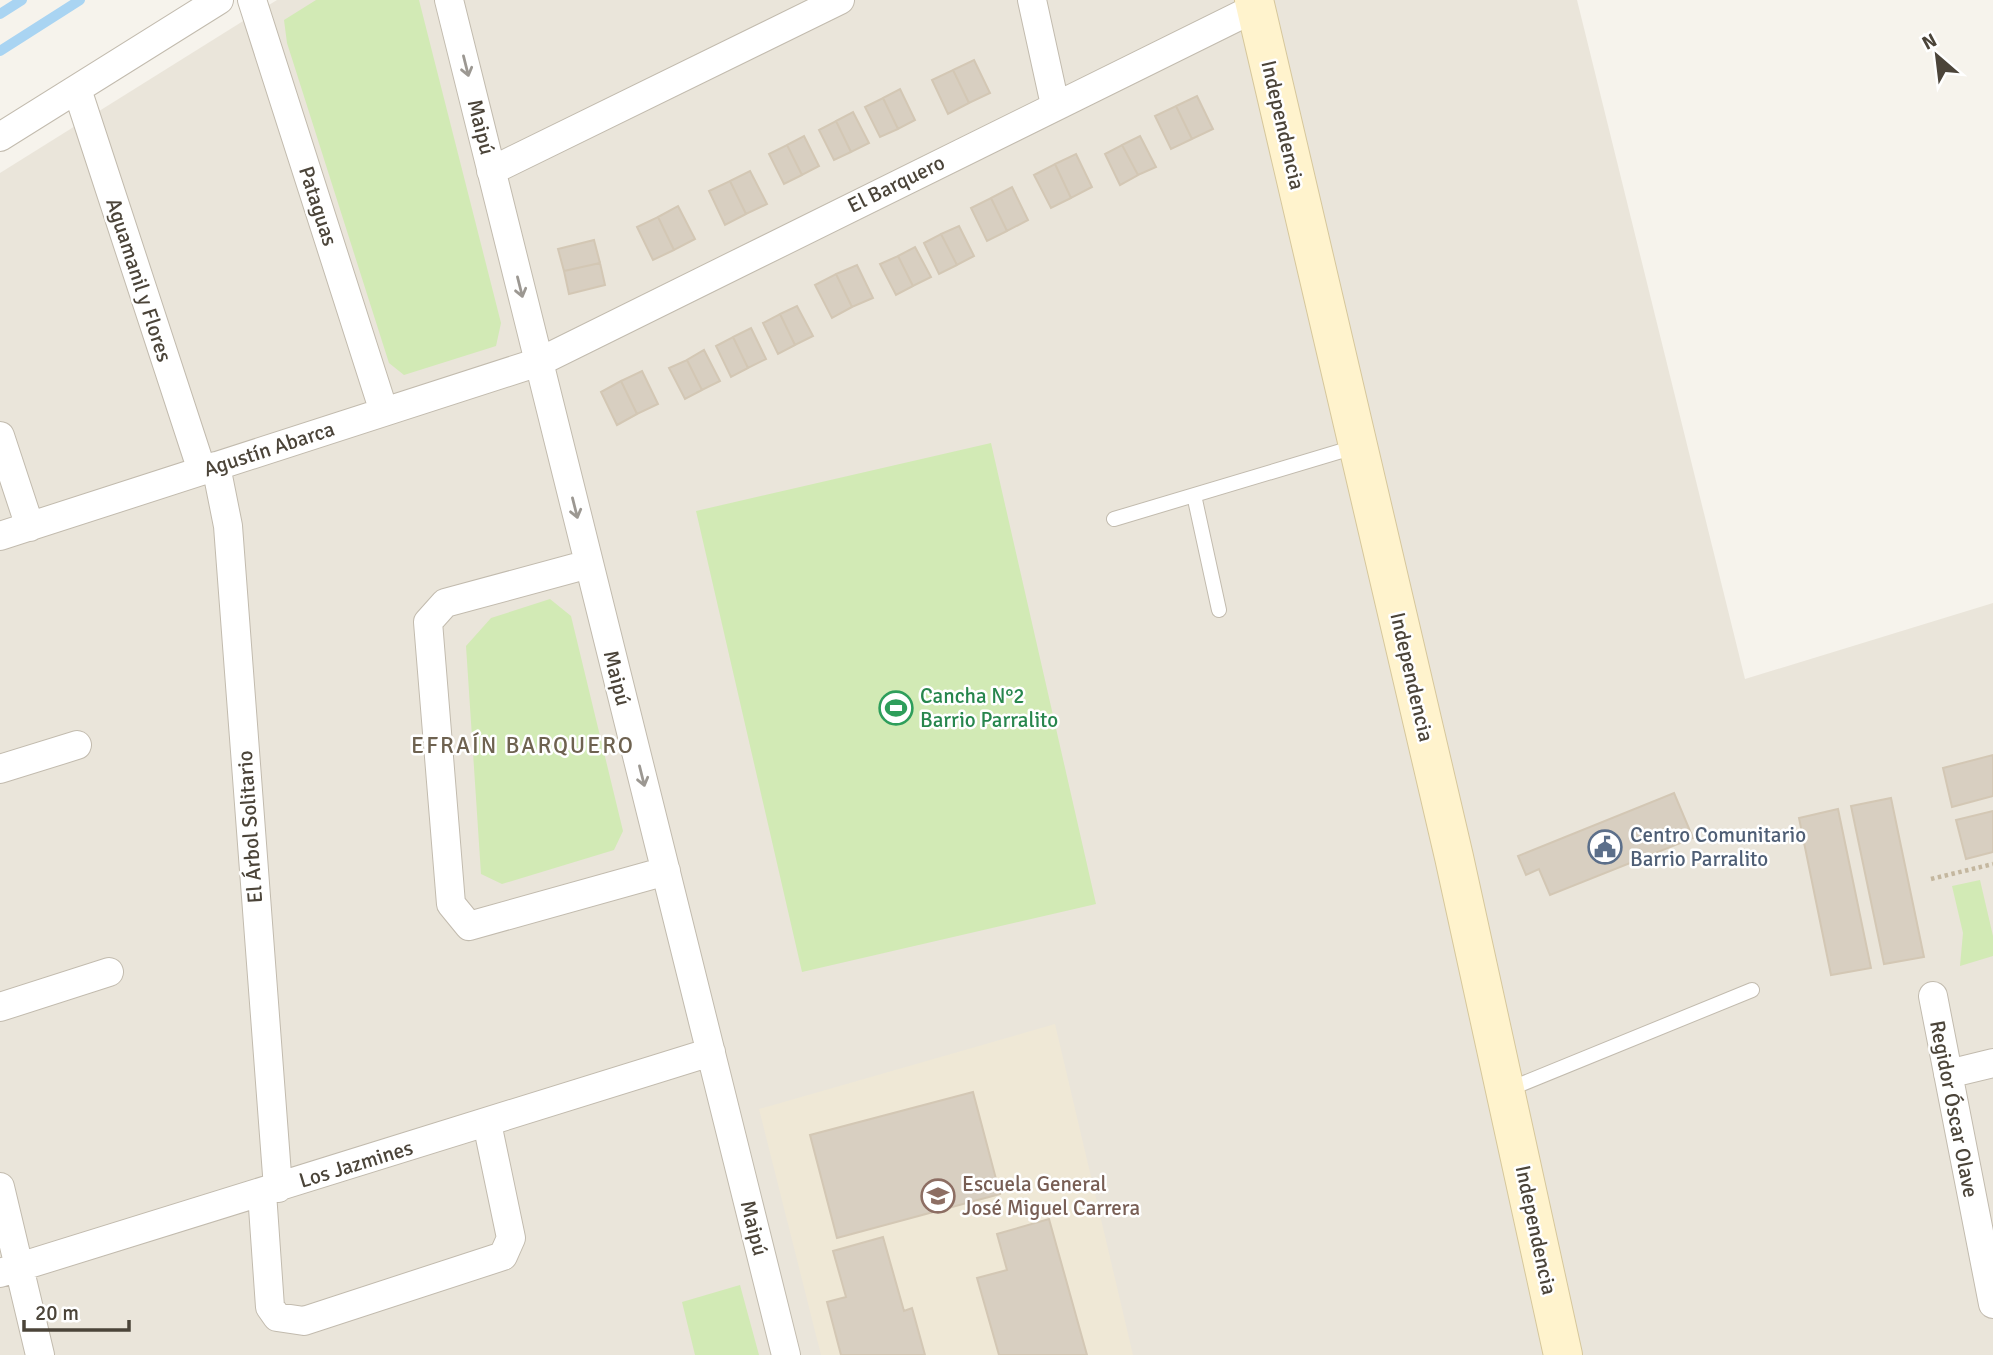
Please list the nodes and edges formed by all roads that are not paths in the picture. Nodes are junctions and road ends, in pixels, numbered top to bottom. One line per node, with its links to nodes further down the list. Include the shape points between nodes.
1 (219, 0): 7 (street)
2 (252, 0): 12 (street, Pataguas)
3 (449, 0): 10 (street, Maipú, one-way to 10)
4 (840, 0): 10 (street)
5 (1032, 0): 8 (street)
6 (1254, 4): 8 (street, El Barquero); 14 (street, Independencia)
7 (77, 89): 9 (street); 15 (street, Aguamanil y Flores)
8 (1055, 104): 11 (street, El Barquero)
9 (0, 137)
10 (491, 171): 11 (street, Maipú, one-way to 11)
11 (539, 362): 12 (street, Agustín Abarca); 20 (street, Maipú, one-way to 20)
12 (384, 412): 15 (street, Agustín Abarca)
13 (0, 436): 18 (street)
14 (1359, 446): 16 (lane); 32 (street, Independencia)
15 (209, 469): 18 (street, Agustín Abarca); 35 (street, El Árbol Solitario, via 228,526)
16 (1194, 495): 17 (lane); 21 (lane)
17 (1114, 519)
18 (30, 527): 19 (street, Agustín Abarca)
19 (0, 537)
20 (589, 564): 24 (street, Maipú, one-way to 24); 24 (street, via 445,603 428,622 451,904 469,926)
21 (1219, 610)
22 (77, 745): 23 (street)
23 (0, 769)
24 (666, 871): 29 (street, Maipú)
25 (109, 972): 28 (street)
26 (1752, 990): 32 (lane)
27 (1933, 996): 31 (street, Regidor Óscar Olave)
28 (0, 1007)
29 (711, 1052): 33 (street, Los Jazmines); 39 (street, Maipú)
30 (1993, 1063): 31 (street)
31 (1948, 1074): 37 (street, Regidor Óscar Olave)
32 (1506, 1090): 40 (street, Independencia)
33 (487, 1122): 35 (street, Los Jazmines); 35 (street, El Árbol Solitario, via 511,1238 503,1256 304,1321 277,1317 270,1307)
34 (0, 1187): 36 (street)
35 (270, 1190): 36 (street, Los Jazmines)
36 (9, 1270): 38 (street)
37 (1993, 1304)
38 (40, 1355)
39 (786, 1355)
40 (1563, 1355)

